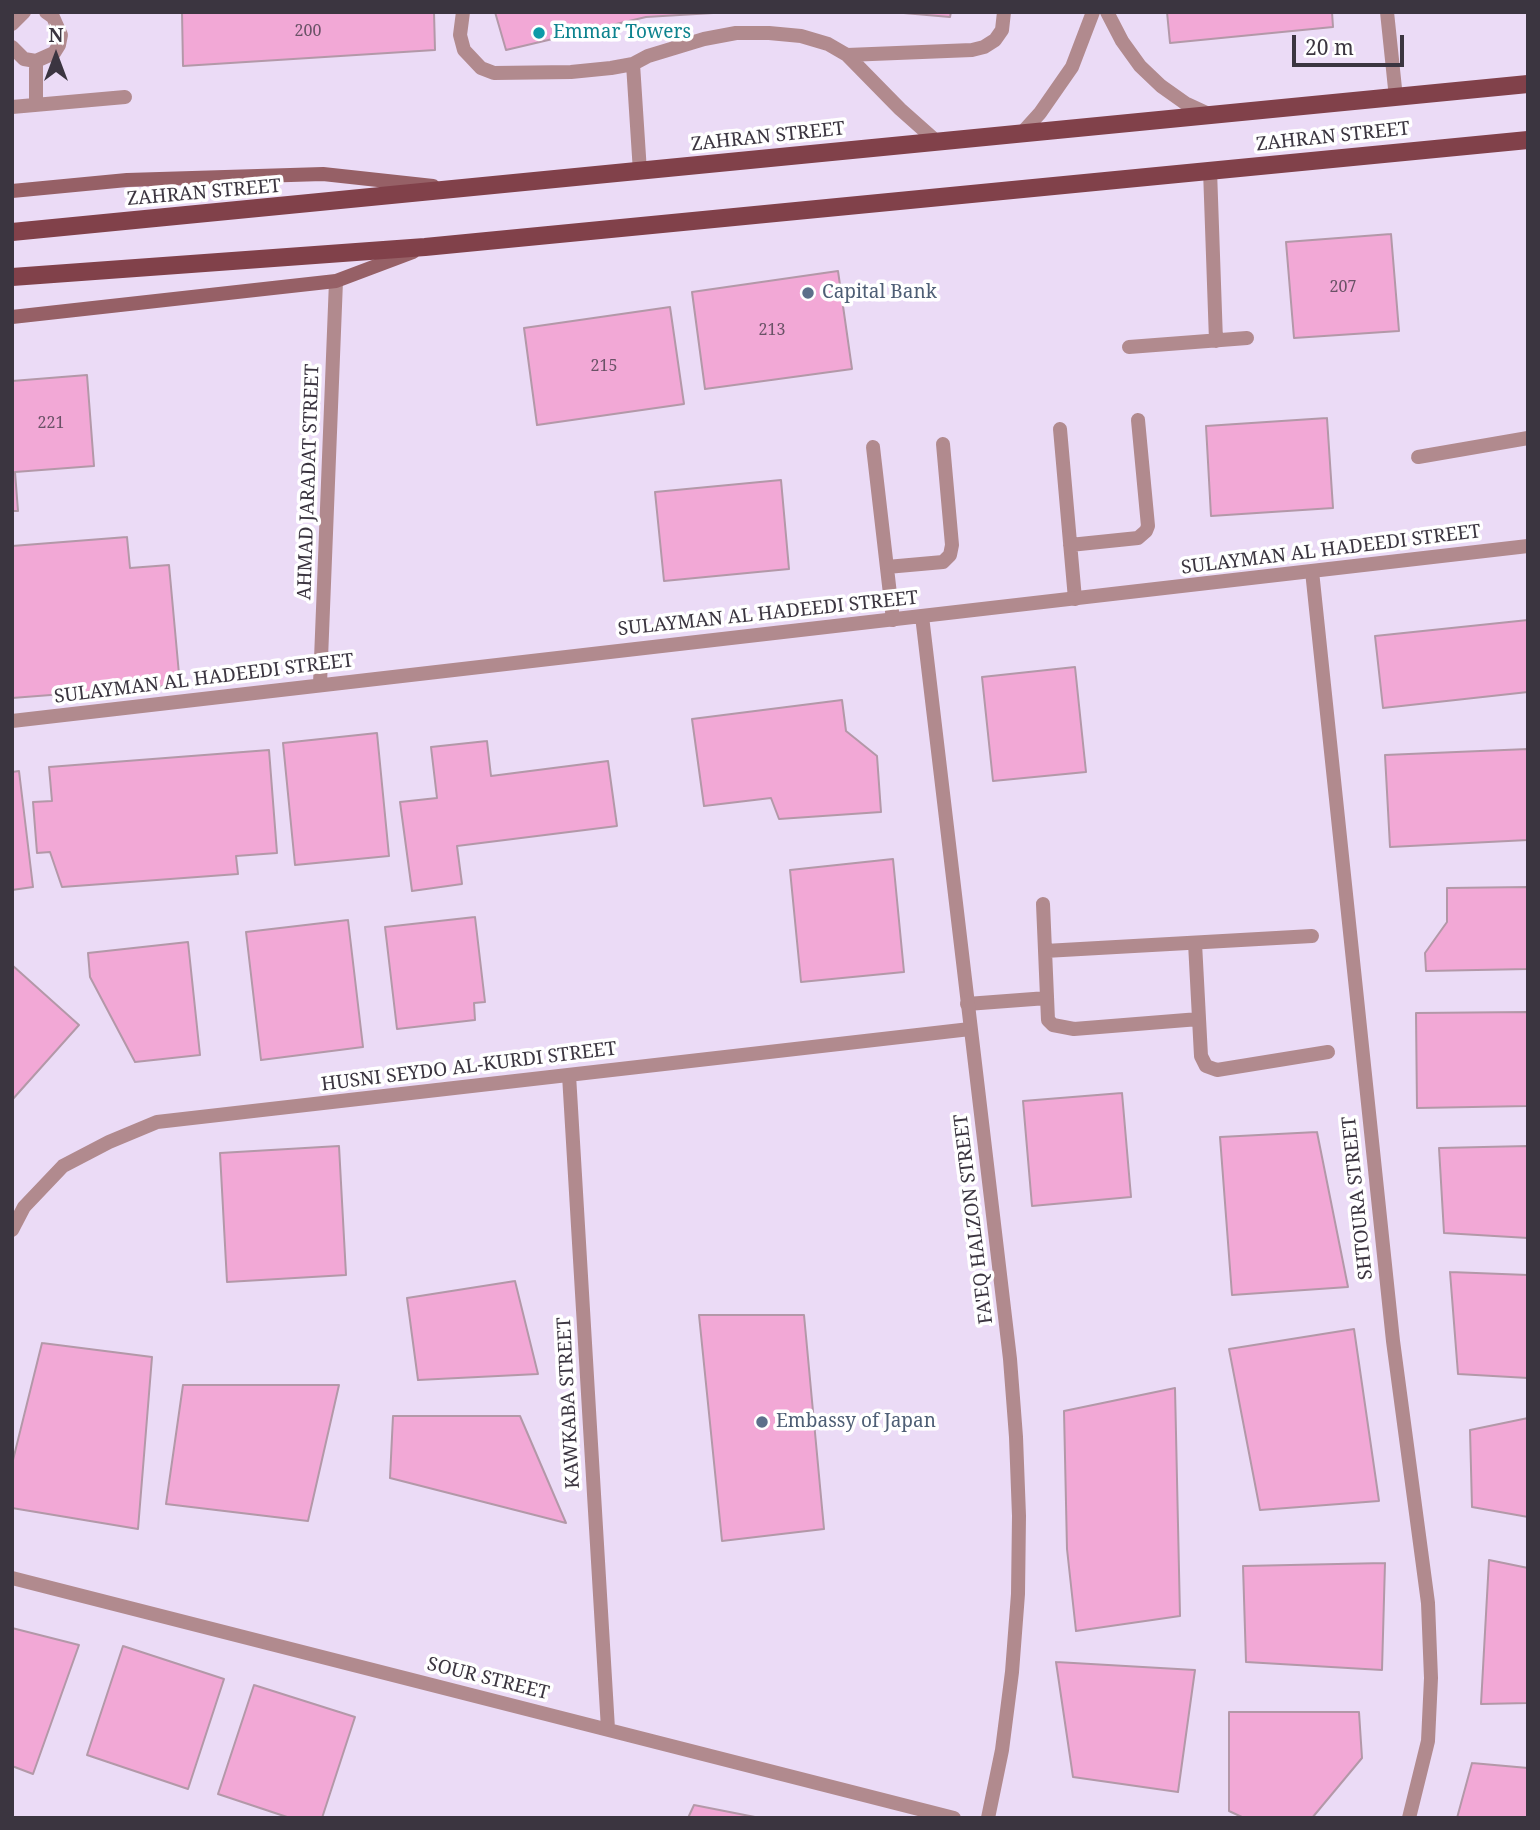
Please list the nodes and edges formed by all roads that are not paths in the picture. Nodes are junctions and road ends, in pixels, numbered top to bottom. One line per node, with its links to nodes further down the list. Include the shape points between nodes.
1 (23, 12): 8 (street)
2 (46, 12): 11 (street, via 58,26 59,45 46,59)
3 (463, 12): 12 (street, via 460,35 464,50 481,68 494,73 571,72)
4 (1004, 12): 10 (street, via 1002,30 984,47)
5 (1093, 12): 19 (street, via 1072,67)
6 (1107, 12): 18 (street, via 1140,66 1177,97)
7 (1387, 12): 15 (street)
8 (12, 24)
9 (12, 47): 11 (street, via 24,60)
10 (847, 54): 12 (street, via 802,36 736,33); 21 (street)
11 (36, 61): 16 (street)
12 (633, 64): 23 (street)
13 (1528, 84): 15 (main road, ZAHRAN STREET)
14 (125, 97): 16 (street)
15 (1396, 98): 18 (main road, ZAHRAN STREET)
16 (36, 105): 17 (street)
17 (12, 107)
18 (1212, 115): 19 (main road, ZAHRAN STREET)
19 (1021, 134): 21 (main road, ZAHRAN STREET)
20 (1528, 140): 22 (main road, ZAHRAN STREET)
21 (936, 141): 23 (main road, ZAHRAN STREET)
22 (1210, 170): 27 (main road, ZAHRAN STREET); 32 (street)
23 (640, 172): 24 (main road, ZAHRAN STREET)
24 (458, 190): 25 (street, via 323,174 127,180); 26 (main road, ZAHRAN STREET)
25 (12, 191)
26 (12, 232)
27 (425, 247): 28 (main road, ZAHRAN STREET); 29 (street)
28 (12, 277)
29 (337, 281): 30 (street); 47 (street, AHMAD JARADAT STREET)
30 (12, 317)
31 (1247, 338): 32 (street)
32 (1216, 341): 33 (street)
33 (1129, 347)
34 (1138, 419): 40 (street, via 1146,530 1138,538)
35 (1060, 429): 40 (street)
36 (1528, 438): 39 (street)
37 (943, 444): 42 (street, via 950,555 943,562)
38 (873, 447): 42 (street)
39 (1418, 457)
40 (1070, 545): 44 (street)
41 (1528, 546): 43 (street, SULAYMAN AL HADEEDI STREET)
42 (887, 567): 46 (street)
43 (1312, 571): 44 (street, SULAYMAN AL HADEEDI STREET); 64 (street, SHTOURA STREET, via 1393,1341 1428,1603 1428,1741)
44 (1075, 599): 45 (street, SULAYMAN AL HADEEDI STREET)
45 (922, 616): 46 (street, SULAYMAN AL HADEEDI STREET); 54 (street, FA'EQ HALZON STREET)
46 (893, 620): 47 (street, SULAYMAN AL HADEEDI STREET)
47 (320, 684): 48 (street, SULAYMAN AL HADEEDI STREET)
48 (12, 722)
49 (1043, 904): 52 (street)
50 (1312, 936): 51 (street)
51 (1195, 943): 52 (street); 55 (street)
52 (1045, 951): 53 (street)
53 (1047, 998): 54 (street); 55 (street, via 1048,1020 1060,1028)
54 (967, 1004): 56 (street, FA'EQ HALZON STREET)
55 (1199, 1019): 57 (street, via 1202,1061 1211,1069)
56 (970, 1029): 58 (street, HUSNI SEYDO AL-KURDI STREET); 63 (street, FA'EQ HALZON STREET, via 1010,1359 1019,1516 1012,1672)
57 (1328, 1052)
58 (569, 1075): 59 (street, HUSNI SEYDO AL-KURDI STREET, via 157,1122 63,1166 24,1207); 61 (street, KAWKABA STREET)
59 (12, 1230)
60 (12, 1578): 61 (street, SOUR STREET)
61 (608, 1729): 62 (street, SOUR STREET)
62 (954, 1818)
63 (988, 1818)
64 (1409, 1818)

